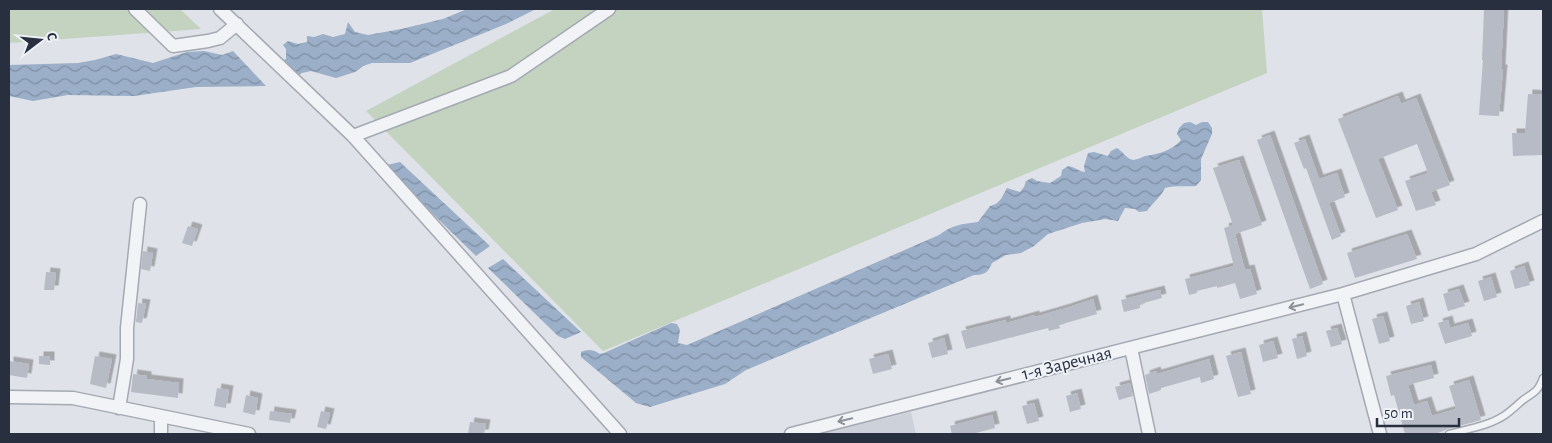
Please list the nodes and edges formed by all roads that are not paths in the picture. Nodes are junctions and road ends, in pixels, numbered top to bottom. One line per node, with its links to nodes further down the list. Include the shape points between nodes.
1 (136, 9): 4 (street, via 173,46 220,38)
2 (609, 9): 5 (street, via 511,76)
3 (227, 11): 4 (street)
4 (237, 24): 5 (street)
5 (353, 136): 16 (street)
6 (140, 204): 12 (street, via 127,328 127,359)
7 (1543, 221): 8 (street, 1-я Заречная, via 1476,254)
8 (1343, 294): 9 (street, 1-я Заречная, one-way to 9); 19 (street)
9 (1130, 348): 17 (street, 1-я Заречная, one-way to 17); 18 (street)
10 (1543, 378): 20 (lane, via 1536,392 1504,416)
11 (9, 397): 12 (street, via 73,398)
12 (119, 408): 13 (street)
13 (161, 417): 14 (street); 15 (street)
14 (161, 434)
15 (249, 434)
16 (620, 434)
17 (791, 434)
18 (1149, 434)
19 (1380, 434)
20 (1449, 434)

